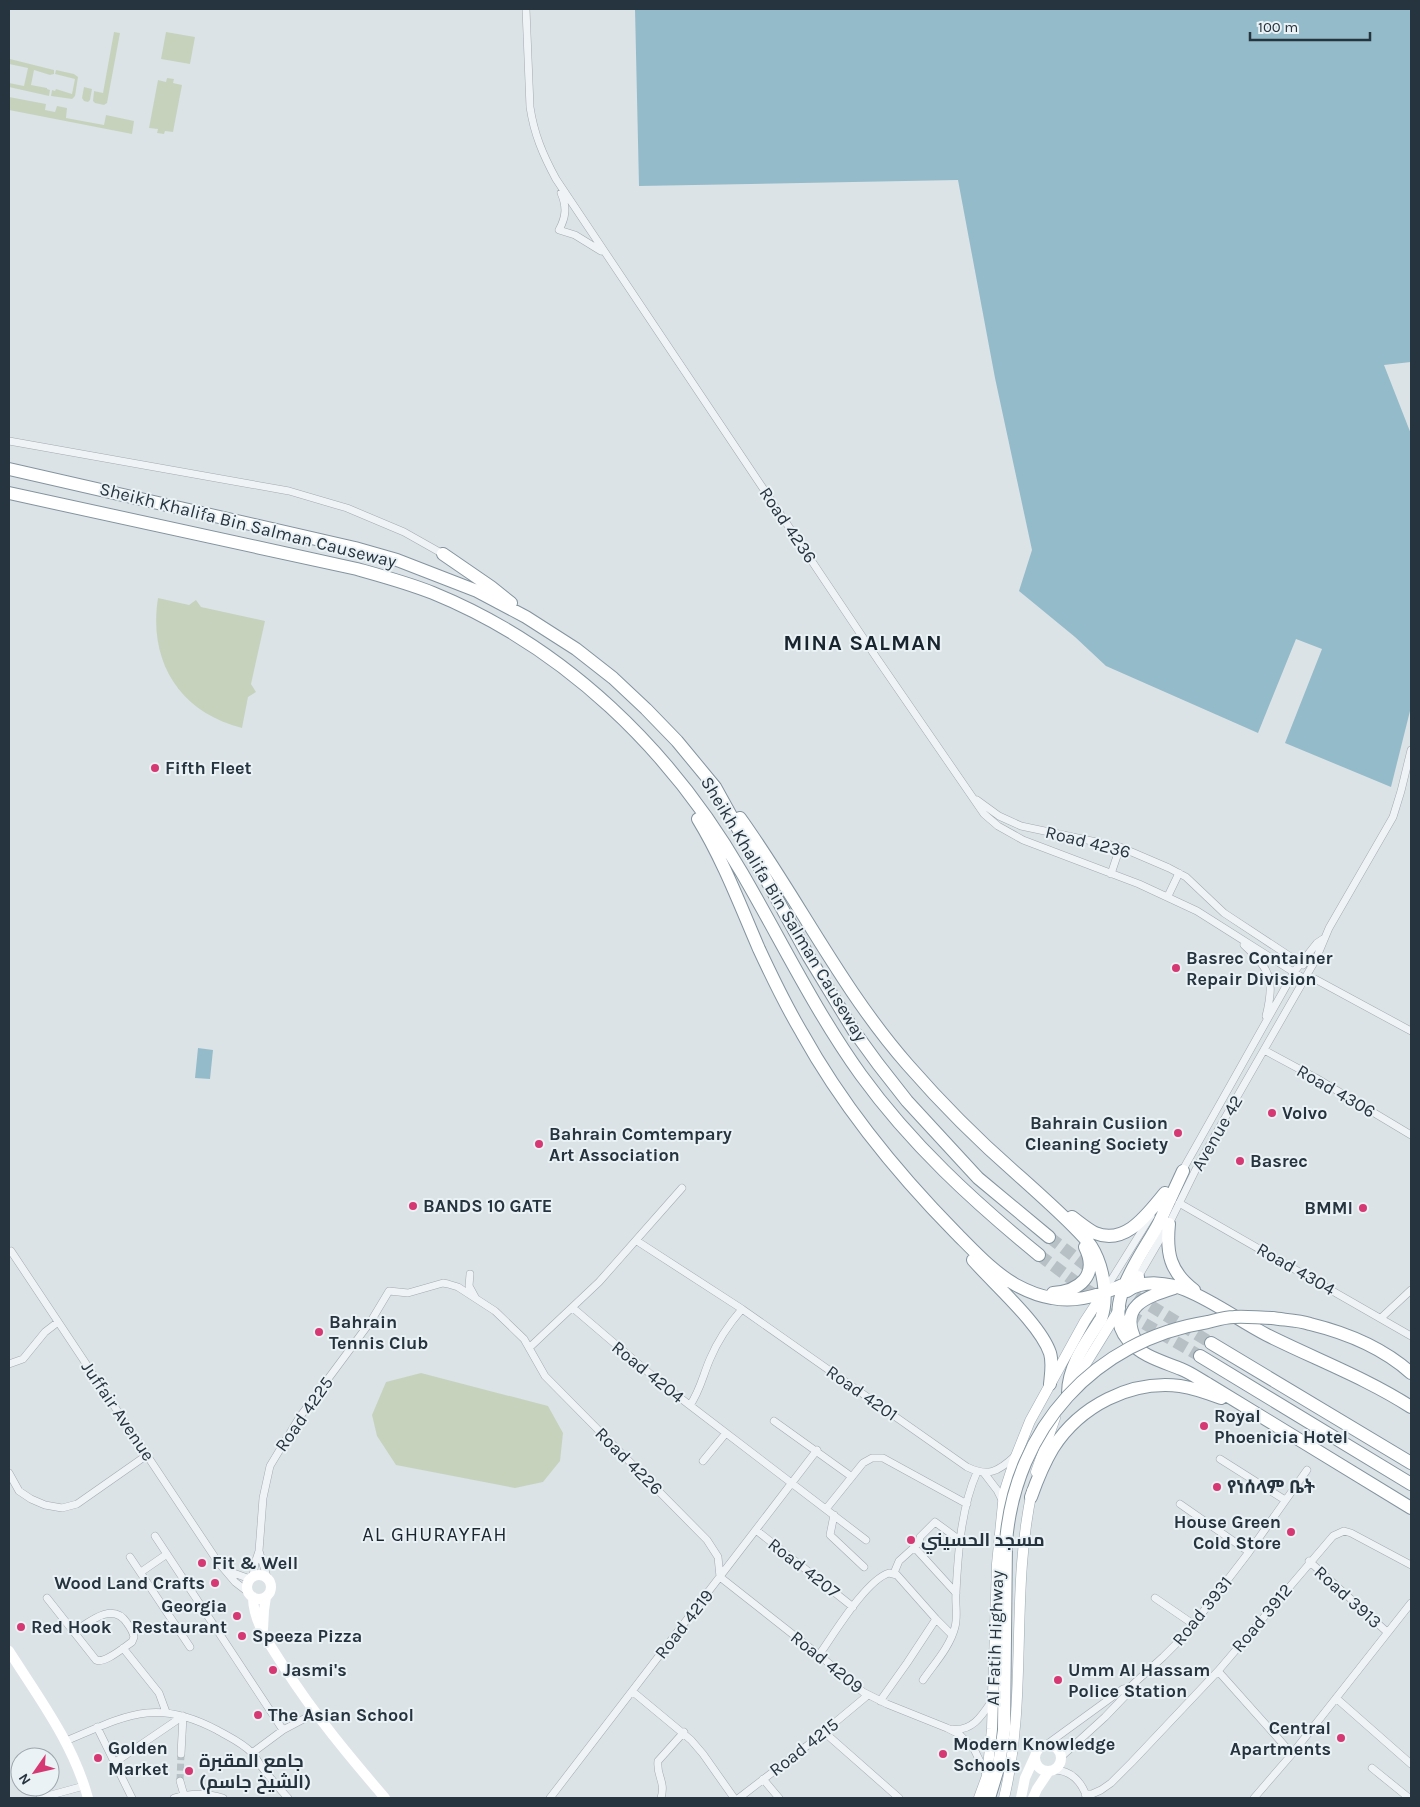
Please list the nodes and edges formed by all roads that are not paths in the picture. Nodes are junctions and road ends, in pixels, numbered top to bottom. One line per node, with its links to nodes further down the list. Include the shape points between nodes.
1 (526, 9): 2 (street, via 532,123)
2 (556, 179): 3 (street, Road 4236); 3 (street, Road 4236, via 566,210 559,230 575,235)
3 (606, 254): 12 (street, Road 4236)
4 (9, 441): 7 (street, via 289,491 347,508 404,532)
5 (9, 469): 8 (highway, Sheikh Khalifa Bin Salman Causeway, via 389,558 477,591)
6 (9, 493): 10 (highway, Sheikh Khalifa Bin Salman Causeway, via 356,569 431,592 477,613 564,668 629,724)
7 (442, 554): 8 (highway, via 491,587)
8 (526, 617): 11 (highway, Sheikh Khalifa Bin Salman Causeway, via 576,649 613,678 677,741)
9 (1411, 750): 18 (street, Avenue 42, via 1393,817)
10 (677, 777): 35 (highway, via 683,797 712,842 781,994 820,1063 881,1150); 41 (highway, Sheikh Khalifa Bin Salman Causeway, via 723,842 810,996 862,1076 931,1159)
11 (715, 788): 33 (highway, via 741,819 840,975 885,1038 964,1126); 38 (highway, Sheikh Khalifa Bin Salman Causeway, via 854,1032 907,1101 978,1178)
12 (970, 796): 13 (street, Road 4236, via 999,816 1021,826); 15 (street, Road 4236, via 991,820 1010,833)
13 (1120, 847): 14 (street, Road 4236); 15 (street)
14 (1179, 873): 16 (street); 19 (street, Road 4236, via 1224,913)
15 (1111, 874): 16 (street, Road 4236)
16 (1168, 896): 17 (street, Road 4236)
17 (1233, 934): 21 (street, Road 4236); 24 (street, via 1259,960 1270,979 1270,1001)
18 (1323, 939): 19 (street, Avenue 42); 20 (street, Avenue 42)
19 (1300, 963): 20 (street); 21 (street, Avenue 42)
20 (1309, 969): 22 (street, Avenue 42); 23 (street)
21 (1294, 972): 22 (street); 24 (street, Avenue 42)
22 (1303, 978): 23 (street); 26 (street, Avenue 42)
23 (1316, 979): 25 (street)
24 (1263, 1027): 27 (street, Avenue 42)
25 (1411, 1032)
26 (1264, 1050): 28 (street, Avenue 42); 29 (street, Road 4306)
27 (1212, 1119): 28 (street); 30 (street, Avenue 42)
28 (1222, 1125): 34 (street, Avenue 42)
29 (1410, 1134)
30 (1183, 1171): 32 (street, Avenue 42); 44 (highway)
31 (682, 1188): 39 (street)
32 (1165, 1193): 33 (highway, via 1136,1226 1114,1235 1095,1232); 42 (street, Avenue 42)
33 (1044, 1197): 37 (highway)
34 (1179, 1203): 36 (street, Avenue 42); 57 (street, Road 4304)
35 (945, 1222): 49 (highway, via 985,1262 1016,1285); 66 (highway, via 961,1246 1044,1341 1051,1354)
36 (1169, 1224): 44 (street, Avenue 42); 52 (highway, via 1169,1255 1177,1274)
37 (1076, 1229): 48 (highway, via 1098,1259); 49 (highway, via 1087,1250 1088,1275 1069,1291)
38 (1049, 1237)
39 (637, 1241): 53 (street); 54 (street)
40 (11, 1252): 58 (street, Juffair Avenue)
41 (1039, 1255)
42 (1121, 1266): 48 (street, Al Fatih Highway)
43 (470, 1274): 50 (street, via 470,1286)
44 (1129, 1286): 45 (highway, via 1148,1284); 48 (highway); 51 (highway); 55 (highway)
45 (1176, 1288): 52 (highway); 62 (highway, via 1143,1300 1133,1311 1130,1326)
46 (1411, 1290): 57 (street)
47 (389, 1291): 50 (street, Road 4226, via 408,1293 443,1283 458,1287); 98 (street, Road 4225, via 274,1457 264,1486)
48 (1104, 1292): 49 (highway, via 1070,1300); 51 (highway); 56 (main road, Al Fatih Highway)
49 (1036, 1294)
50 (476, 1299): 61 (street, Road 4226, via 503,1318)
51 (1103, 1305): 56 (highway); 67 (highway, via 1101,1319 1071,1374)
52 (1214, 1305): 69 (highway)
53 (573, 1308): 61 (street); 68 (street, Road 4204)
54 (742, 1309): 68 (street, via 718,1342 697,1396); 80 (street, Road 4201, via 943,1451)
55 (1118, 1311): 62 (highway, via 1128,1341); 67 (main road, Al Fatih Highway)
56 (1091, 1312): 66 (main road, Al Fatih Highway)
57 (1381, 1318): 59 (street, Road 4304)
58 (58, 1322): 64 (street, via 45,1332 23,1359); 74 (street, Juffair Avenue)
59 (1411, 1336)
60 (1212, 1343): 78 (highway)
61 (529, 1348): 110 (street, Road 4226, via 545,1376 707,1540 718,1557)
62 (1141, 1350): 70 (highway, via 1192,1375)
63 (1200, 1356): 84 (highway)
64 (9, 1364)
65 (1411, 1373): 177 (highway, bridge, via 1388,1355 1347,1335 1309,1323 1232,1317 1180,1327 1142,1342 1087,1377 1070,1393 1034,1442 1011,1504 1006,1542 1004,1730 1000,1765)
66 (1050, 1384): 75 (main road, Al Fatih Highway)
67 (1068, 1393): 85 (main road, Al Fatih Highway, via 1052,1425)
68 (690, 1405): 72 (street, Road 4204)
69 (1411, 1407)
70 (1254, 1412): 85 (highway, via 1180,1386 1142,1388 1105,1400 1075,1421 1063,1434 1044,1464); 90 (highway)
71 (774, 1421): 73 (street)
72 (726, 1433): 77 (street); 83 (street, Road 4204)
73 (818, 1450): 82 (street); 83 (street, Road 4219)
74 (147, 1455): 81 (street, via 77,1504 62,1508 31,1500 19,1491); 105 (street, Juffair Avenue)
75 (1016, 1456): 80 (street, via 997,1470); 86 (main road, Al Fatih Highway)
76 (1220, 1459): 87 (street)
77 (704, 1461)
78 (1411, 1463)
79 (1307, 1470): 87 (street, Road 3931)
80 (980, 1472): 86 (street, Road 4201, via 998,1490); 88 (street, via 968,1494)
81 (9, 1473)
82 (852, 1476): 88 (street, via 867,1460 883,1458); 91 (street)
83 (792, 1482): 91 (street, Road 4204); 93 (street, Road 4219)
84 (1411, 1484)
85 (1031, 1497): 178 (main road, Al Fatih Highway, via 1020,1574 1014,1738)
86 (1002, 1500): 134 (main road, Al Fatih Highway)
87 (1285, 1500): 99 (street, Road 3931)
88 (967, 1504): 96 (street)
89 (1180, 1504): 99 (street)
90 (1411, 1508)
91 (826, 1509): 92 (street, Road 4204)
92 (834, 1515): 95 (street, Road 4204); 104 (street, via 830,1535)
93 (756, 1530): 110 (street, Road 4219); 117 (street, Road 4207)
94 (155, 1536): 100 (street)
95 (866, 1540)
96 (961, 1541): 97 (street, via 935,1522 920,1537); 111 (street)
97 (915, 1548): 107 (street, via 899,1562); 111 (street)
98 (259, 1551): 108 (street, Road 4225); 109 (street, Road 4225)
99 (1249, 1552): 119 (street, Road 3931)
100 (167, 1554): 106 (street); 143 (street)
101 (130, 1557): 106 (street)
102 (1309, 1561): 103 (street, Road 3912, via 1333,1536 1344,1531); 122 (street, Road 3913); 128 (street, Road 3912)
103 (1411, 1565)
104 (864, 1567)
105 (225, 1570): 108 (street); 112 (street, Juffair Avenue)
106 (141, 1572): 124 (street)
107 (894, 1573): 117 (street, Road 4207, via 884,1574 876,1580); 118 (street)
108 (252, 1577): 109 (main road, via 260,1574); 112 (main road, via 247,1586)
109 (268, 1577): 113 (main road, via 272,1588)
110 (720, 1577): 127 (street, Road 4209); 131 (street, Road 4219)
111 (956, 1593): 123 (street, via 956,1620)
112 (251, 1595): 113 (main road, via 260,1599); 120 (main road, via 255,1615)
113 (266, 1597): 120 (main road)
114 (47, 1598): 121 (street)
115 (1155, 1598): 119 (street)
116 (1411, 1603): 122 (street, Road 3913)
117 (853, 1607): 127 (street, Road 4207)
118 (936, 1619): 123 (street); 135 (street)
119 (1193, 1624): 130 (street, Road 3931)
120 (263, 1630): 138 (main road)
121 (74, 1632): 125 (street, via 98,1661); 125 (street, via 99,1616 115,1614 124,1619 134,1635 134,1640)
122 (1387, 1632): 133 (street, Road 3913)
123 (952, 1635): 129 (street)
124 (190, 1647)
125 (123, 1648): 137 (street, via 158,1693)
126 (9, 1651): 146 (main road)
127 (819, 1655): 132 (street, Road 4209)
128 (1218, 1671): 150 (street); 162 (street, Road 3912, via 1111,1783)
129 (923, 1680)
130 (1129, 1688): 136 (street, Road 3931); 140 (street, Road 3931)
131 (632, 1691): 144 (street); 170 (street, Road 4219)
132 (868, 1695): 135 (street, Road 4209); 145 (street, Road 4215)
133 (1336, 1698): 150 (street, Road 3913); 154 (street)
134 (993, 1699): 142 (street, Road 4209, via 978,1720 968,1727); 157 (main road, Al Fatih Highway)
135 (880, 1701): 142 (street, Road 4209)
136 (1098, 1708): 140 (street); 147 (street, Road 3931)
137 (166, 1712): 139 (street); 141 (street, via 133,1714)
138 (315, 1713): 143 (street); 169 (main road)
139 (183, 1716): 148 (street, via 234,1739); 149 (street); 153 (street)
140 (1105, 1717): 152 (street, Road 3931)
141 (97, 1728): 146 (street); 153 (street)
142 (947, 1728): 157 (street, Road 4209, via 970,1744)
143 (283, 1730): 148 (street)
144 (684, 1732): 171 (street, via 658,1762 664,1787); 172 (street)
145 (824, 1732): 158 (street, Road 4215); 175 (street)
146 (66, 1741): 160 (main road)
147 (1046, 1744): 151 (main road, via 1038,1748); 152 (main road, via 1055,1746)
148 (252, 1753): 168 (street)
149 (181, 1754)
150 (1292, 1754): 181 (street, Road 3913)
151 (1035, 1756): 156 (main road, via 1039,1767); 179 (main road, via 1025,1778)
152 (1062, 1758): 156 (main road, via 1059,1766)
153 (114, 1763): 165 (street)
154 (1411, 1764)
155 (1372, 1768): 182 (street)
156 (1052, 1770): 162 (street, via 1071,1774); 180 (main road)
157 (987, 1776): 176 (main road, Al Fatih Highway)
158 (763, 1779): 173 (street, Road 4215); 174 (street)
159 (180, 1781): 161 (street)
160 (84, 1786): 163 (street); 164 (main road)
161 (184, 1795): 166 (street); 167 (street)
162 (1086, 1797)
163 (40, 1798)
164 (88, 1798)
165 (132, 1798)
166 (174, 1798)
167 (222, 1798)
168 (288, 1798)
169 (385, 1798)
170 (550, 1798)
171 (661, 1798)
172 (734, 1798)
173 (739, 1798)
174 (779, 1798)
175 (899, 1798)
176 (979, 1798)
177 (989, 1798)
178 (1004, 1798)
179 (1021, 1798)
180 (1034, 1798)
181 (1254, 1798)
182 (1409, 1798)

